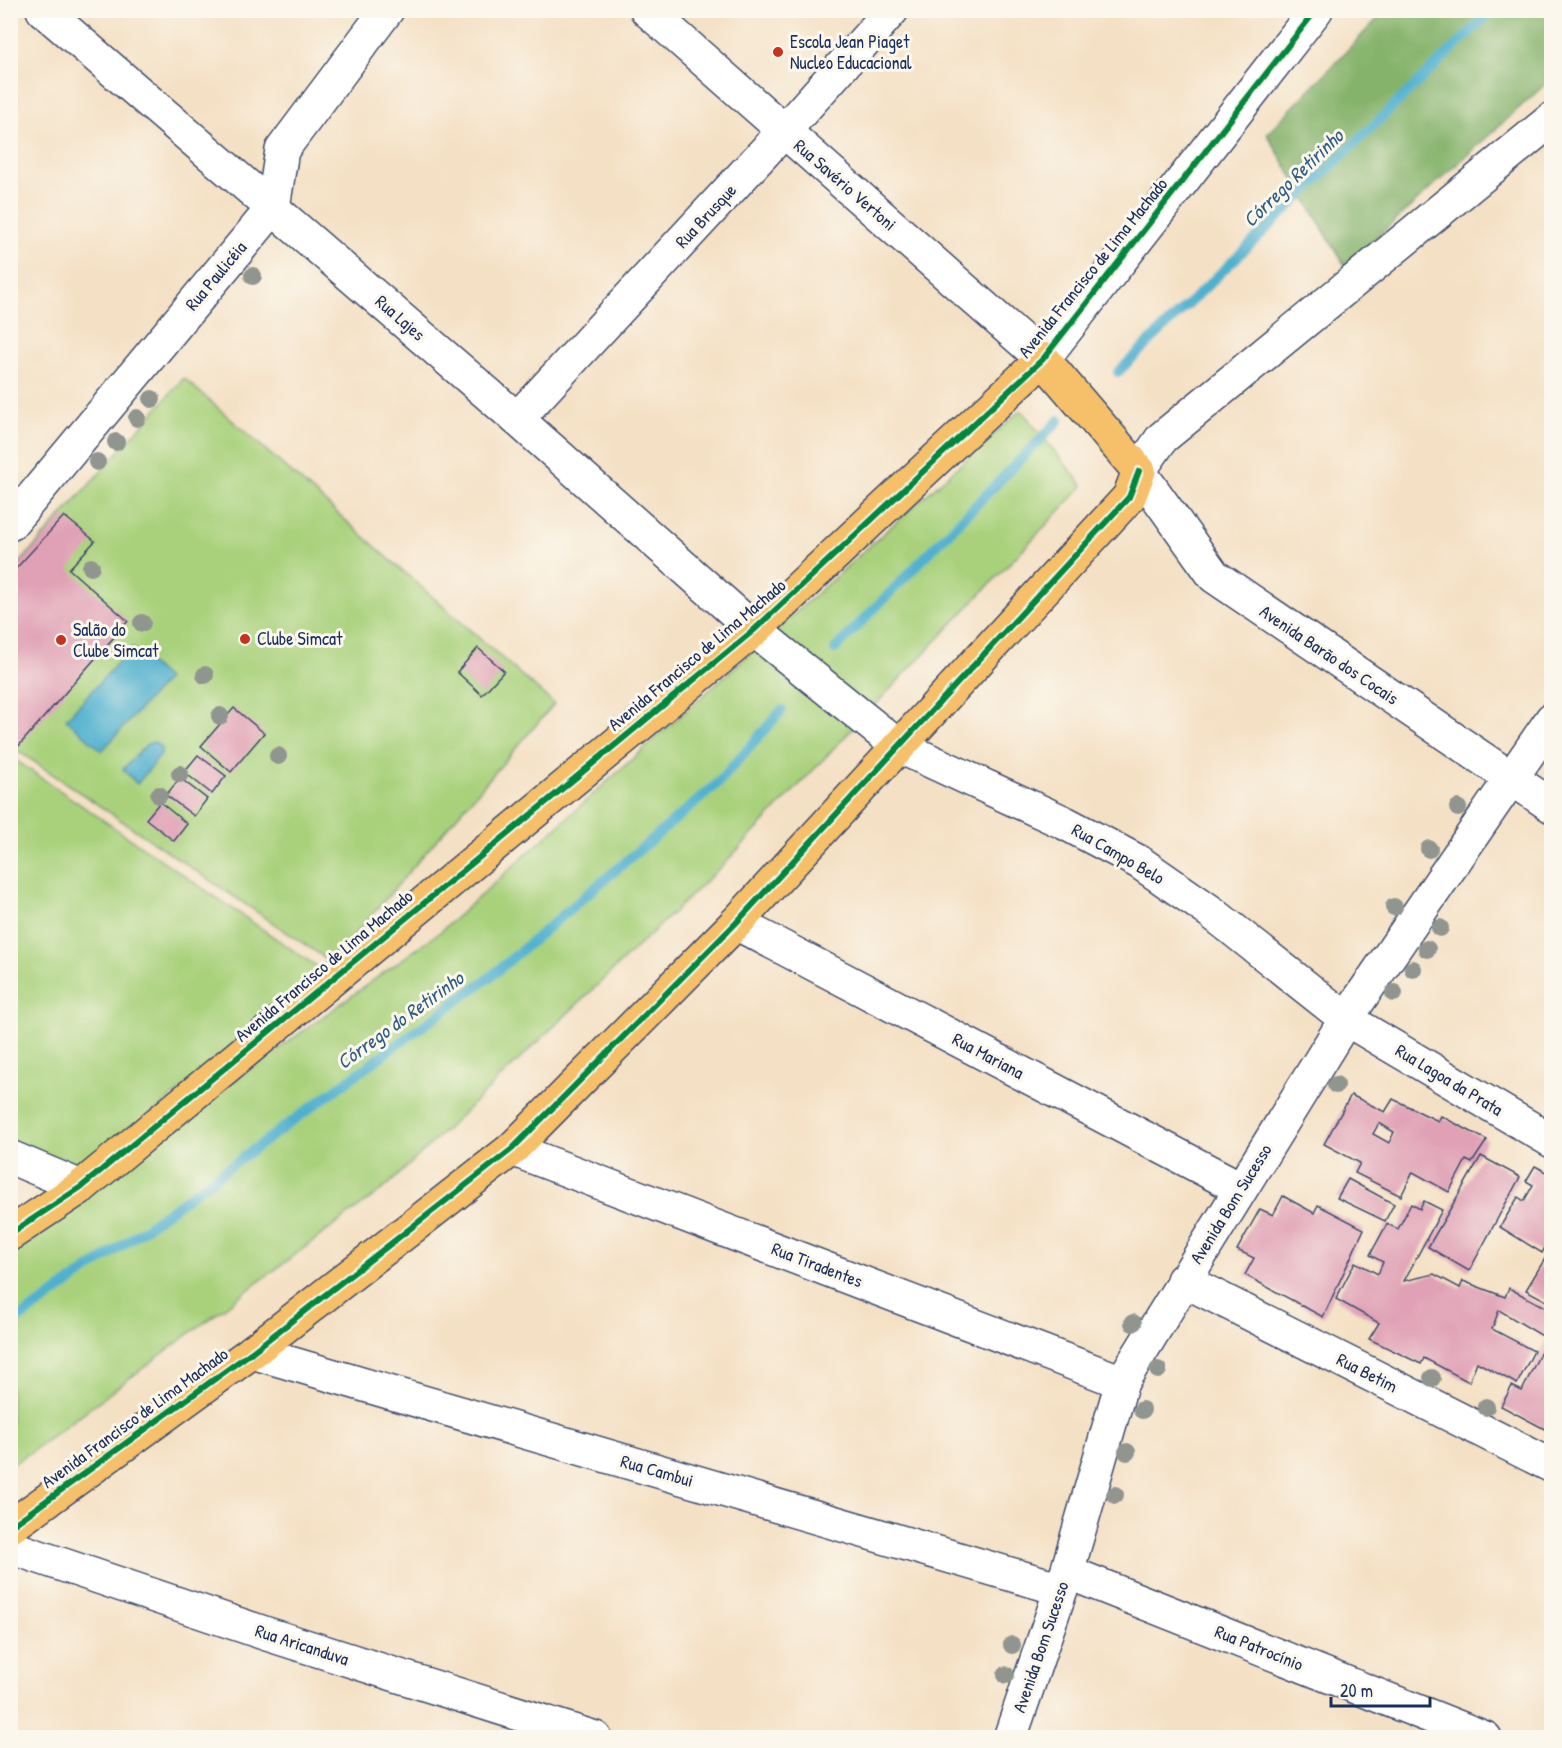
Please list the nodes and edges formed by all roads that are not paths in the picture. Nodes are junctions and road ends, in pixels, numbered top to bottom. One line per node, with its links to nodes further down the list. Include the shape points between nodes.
1 (43, 10): 8 (street, Rua Lajes)
2 (387, 10): 8 (street, via 282,150)
3 (647, 10): 7 (street, Rua Savério Vertoni)
4 (892, 10): 7 (street, Rua Brusque)
5 (1316, 10): 9 (street, Avenida Francisco de Lima Machado)
6 (1551, 119): 11 (street, Avenida Francisco de Lima Machado, via 1162,438)
7 (784, 131): 9 (street, Rua Savério Vertoni); 10 (street, Rua Brusque)
8 (273, 208): 10 (street, Rua Lajes); 12 (street, Rua Paulicéia)
9 (1043, 359): 11 (main road); 13 (main road, Avenida Francisco de Lima Machado)
10 (517, 418): 13 (street, Rua Lajes)
11 (1139, 471): 15 (main road, Avenida Francisco de Lima Machado, via 1129,497); 16 (street, Avenida Barão dos Cocais, via 1214,576)
12 (17, 502)
13 (754, 630): 15 (street, Rua Campo Belo); 23 (main road, Avenida Francisco de Lima Machado)
14 (1551, 720): 16 (street, Avenida Bom Sucesso)
15 (898, 746): 18 (main road, Avenida Francisco de Lima Machado); 19 (street, Rua Campo Belo, via 1065,823 1139,862 1210,912)
16 (1511, 778): 17 (street, Avenida Barão dos Cocais); 19 (street, Avenida Bom Sucesso)
17 (1551, 806)
18 (736, 923): 21 (main road, Avenida Francisco de Lima Machado); 24 (street, Rua Mariana)
19 (1346, 1019): 20 (street, Rua Lagoa da Prata); 24 (street, Avenida Bom Sucesso)
20 (1551, 1141)
21 (512, 1149): 27 (main road, Avenida Francisco de Lima Machado); 28 (street, Rua Tiradentes)
22 (10, 1157): 23 (street)
23 (81, 1187): 25 (main road, Avenida Francisco de Lima Machado)
24 (1240, 1188): 26 (street, Avenida Bom Sucesso)
25 (10, 1234)
26 (1183, 1280): 28 (street, Avenida Bom Sucesso); 29 (street, Rua Betim)
27 (252, 1352): 30 (main road, Avenida Francisco de Lima Machado); 32 (street, Rua Cambui)
28 (1122, 1382): 32 (street, Avenida Bom Sucesso)
29 (1551, 1466)
30 (10, 1527)
31 (10, 1547): 33 (street, Rua Aricanduva, via 267,1634)
32 (1064, 1580): 34 (street, Avenida Bom Sucesso); 35 (street, Rua Patrocínio)
33 (595, 1737)
34 (1010, 1737)
35 (1485, 1737)

